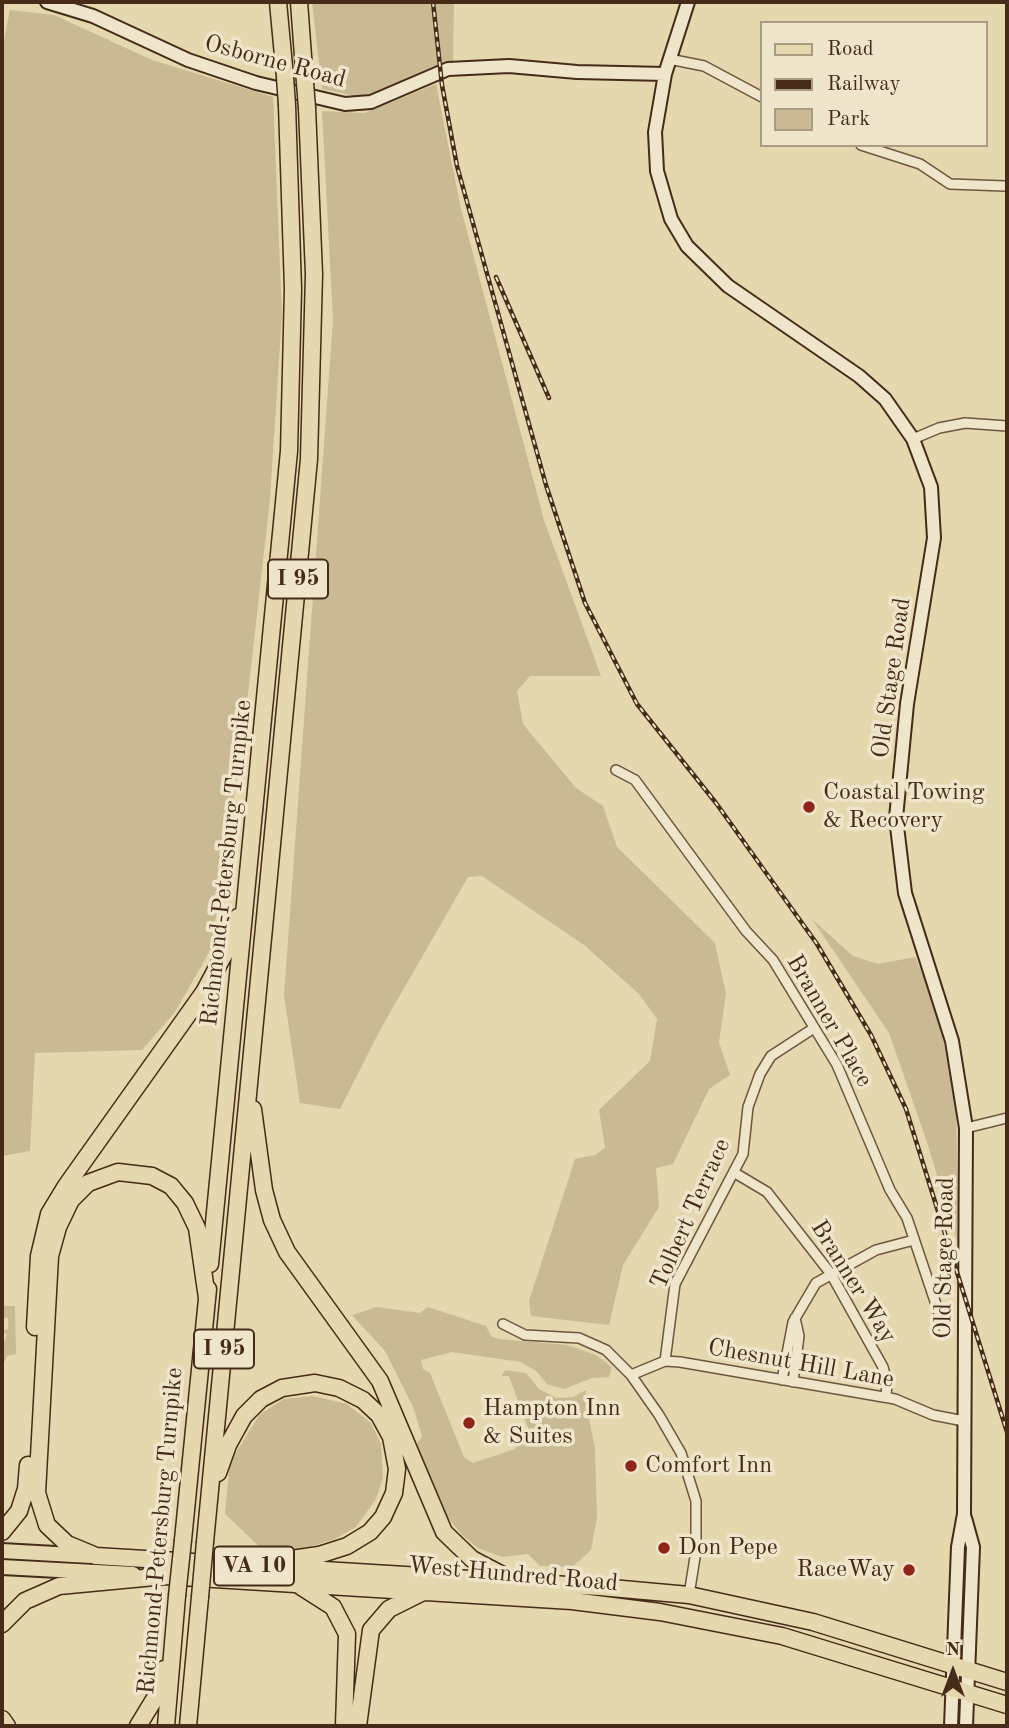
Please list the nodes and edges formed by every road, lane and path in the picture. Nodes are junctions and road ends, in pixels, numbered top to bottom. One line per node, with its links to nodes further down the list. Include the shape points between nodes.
1 (47, 2): 6 (street, Osborne Road, via 93,16 188,60 256,83 345,104 371,102 448,69 509,66)
2 (278, 2): 13 (highway, Richmond-Petersburg Turnpike / I 95, bridge, via 293,196 292,396)
3 (299, 2): 15 (highway, Richmond-Petersburg Turnpike / I 95, bridge, via 314,274 309,459)
4 (688, 2): 5 (street, Old Stage Road)
5 (669, 59): 6 (street, Old Stage Road); 7 (street, via 704,66)
6 (665, 74): 11 (street, Old Stage Road, via 655,132 657,172 665,202 687,246 728,286 873,387)
7 (760, 96)
8 (867, 147): 9 (street, via 920,164 950,184)
9 (1005, 186)
10 (1007, 426): 11 (street, via 965,423)
11 (913, 439): 17 (street, Old Stage Road, via 931,487 934,538 902,746 897,843 913,923 952,1041)
12 (615, 770): 14 (street, Branner Place, via 635,780 746,931 773,960)
13 (247, 885): 21 (highway, Richmond-Petersburg Turnpike / I 95); 32 (highway, via 227,949 212,979 49,1214 39,1256 26,1489 16,1518)
14 (814, 1028): 18 (street, Tolbert Terrace, via 771,1056 760,1074 748,1107 746,1145); 19 (street, Branner Place, via 837,1065)
15 (249, 1093): 31 (highway, Richmond-Petersburg Turnpike / I 95); 39 (highway, via 264,1190 287,1252 380,1381 444,1532 472,1559)
16 (1007, 1118): 17 (street)
17 (966, 1128): 30 (street, Old Stage Road)
18 (735, 1173): 20 (street, Branner Way, via 767,1192); 25 (street, Tolbert Terrace, via 675,1284)
19 (914, 1240): 20 (street, via 876,1250); 24 (street, Branner Place)
20 (831, 1274): 22 (street, via 816,1283); 29 (street, Branner Way, via 883,1367)
21 (207, 1298): 34 (highway, via 197,1228 171,1186 152,1176 118,1172 89,1183 71,1200 50,1256 37,1493 41,1513 53,1533); 46 (highway, Richmond-Petersburg Turnpike / I 95, bridge)
22 (795, 1318): 27 (street); 28 (street, via 799,1336)
23 (502, 1324): 26 (street, via 524,1335 564,1335 592,1343)
24 (945, 1332)
25 (665, 1361): 26 (street); 27 (street, Chesnut Hill Lane)
26 (631, 1374): 41 (street, via 670,1433 692,1484 698,1532)
27 (782, 1380): 28 (street, Chesnut Hill Lane)
28 (793, 1382): 29 (street, Chesnut Hill Lane)
29 (886, 1397): 30 (street, Chesnut Hill Lane, via 933,1415)
30 (964, 1420): 47 (street, Old Stage Road, via 964,1514 958,1547)
31 (209, 1498): 35 (highway, via 244,1416 261,1399 291,1385 327,1385 353,1394 379,1415 395,1448 396,1483 389,1506 359,1540 309,1557); 55 (highway, Richmond-Petersburg Turnpike / I 95, bridge)
32 (2, 1532)
33 (2, 1551): 34 (main road, West Hundred Road / VA 10)
34 (96, 1556): 35 (highway, West Hundred Road / VA 10)
35 (220, 1564): 39 (highway, West Hundred Road / VA 10)
36 (2, 1567): 37 (main road, West Hundred Road / VA 10)
37 (165, 1576): 38 (highway, West Hundred Road / VA 10); 45 (highway, via 60,1586 26,1601)
38 (295, 1583): 40 (highway, West Hundred Road / VA 10); 56 (highway, via 327,1602 344,1624 348,1644)
39 (520, 1583): 41 (highway, West Hundred Road / VA 10)
40 (426, 1590): 43 (highway, West Hundred Road / VA 10); 57 (highway, via 389,1609 371,1630)
41 (689, 1595): 42 (highway, West Hundred Road / VA 10); 43 (highway, via 683,1603)
42 (719, 1601): 44 (highway, via 694,1608); 47 (highway, West Hundred Road / VA 10, via 813,1622)
43 (660, 1612): 44 (highway, West Hundred Road / VA 10)
44 (690, 1617): 49 (highway, West Hundred Road / VA 10, via 782,1636)
45 (2, 1624)
46 (173, 1640): 53 (highway, via 155,1698); 54 (highway, Richmond-Petersburg Turnpike / I 95)
47 (961, 1668): 48 (highway, West Hundred Road / VA 10); 49 (street, Old Stage Road)
48 (1007, 1682)
49 (960, 1691): 50 (highway, West Hundred Road / VA 10); 58 (street, Old Stage Road); 59 (street, Old Stage Road)
50 (1007, 1705)
51 (2, 1719): 52 (highway)
52 (7, 1726)
53 (138, 1726)
54 (166, 1726)
55 (188, 1726)
56 (344, 1726)
57 (358, 1726)
58 (951, 1726)
59 (966, 1726)

